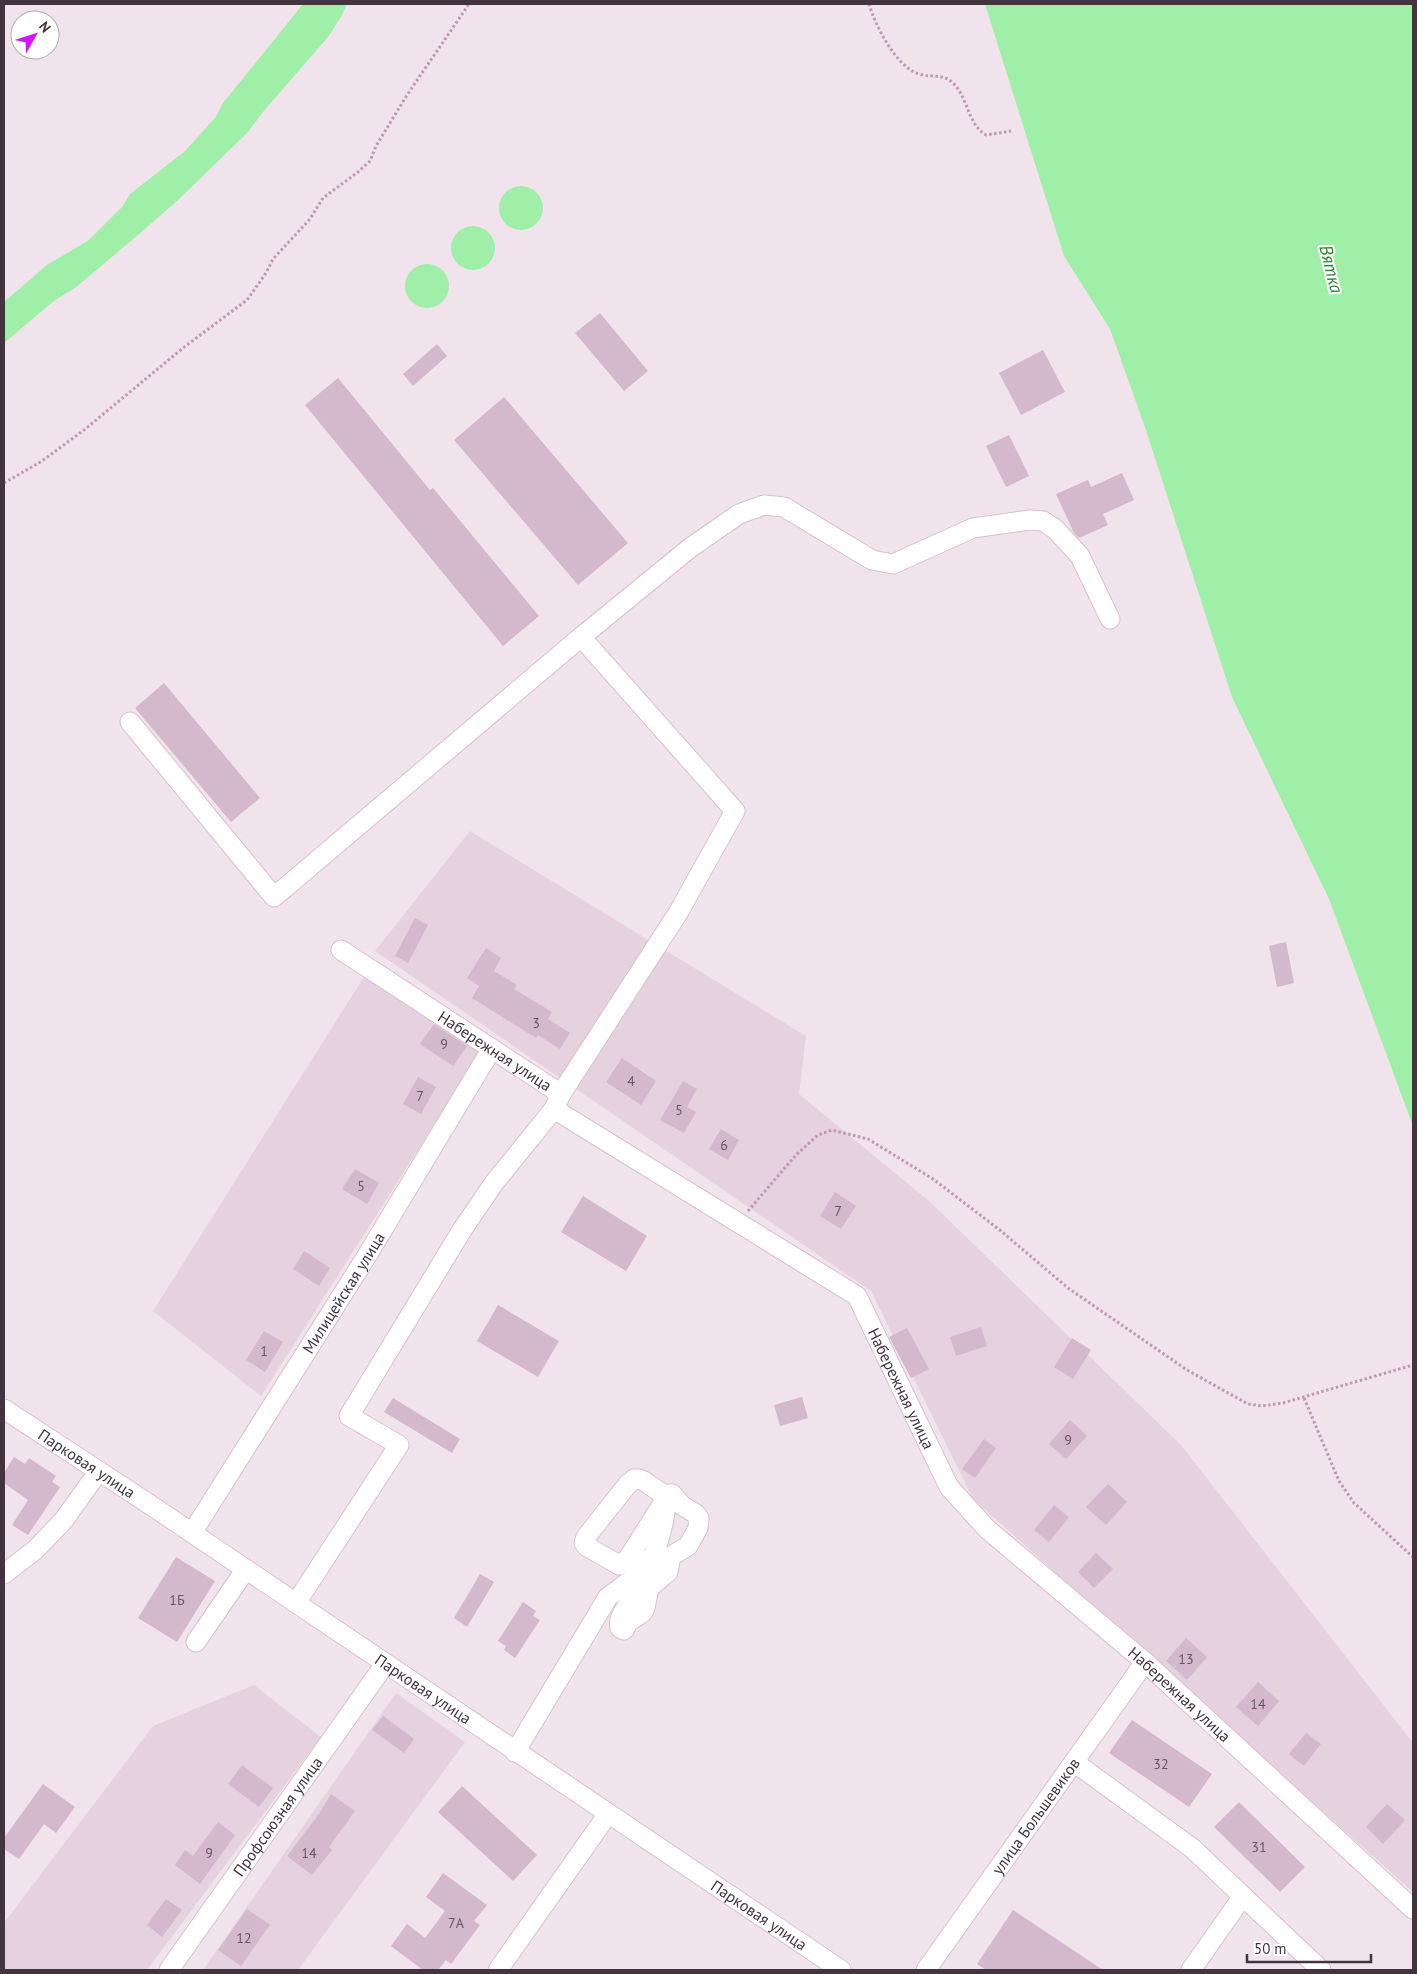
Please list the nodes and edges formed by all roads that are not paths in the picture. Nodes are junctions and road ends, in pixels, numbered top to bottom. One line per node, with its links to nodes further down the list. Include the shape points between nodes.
1 (1110, 619): 2 (street, via 1080,556 1043,521 973,528 893,564 872,560 784,507 764,505 739,514 690,548)
2 (581, 636): 3 (street, via 274,897); 6 (street, via 735,811 678,913)
3 (130, 722)
4 (341, 950): 5 (street, Набережная улица)
5 (491, 1050): 6 (street, Набережная улица); 10 (street, Милицейская улица, via 368,1254)
6 (557, 1102): 17 (street, via 462,1230 348,1416 399,1445); 19 (street, Набережная улица, via 738,1223 857,1296 948,1487 987,1530)
7 (4, 1409): 8 (street, Парковая улица)
8 (99, 1471): 10 (street, Парковая улица); 14 (street, via 63,1521 35,1550)
9 (671, 1500): 11 (street); 11 (street, via 699,1518 698,1528 688,1546 671,1556 668,1572 649,1588 642,1613 628,1622 624,1630 620,1628 619,1621 647,1574); 12 (street, via 626,1560); 12 (street, via 638,1479 628,1484 585,1541 586,1546)
10 (192, 1533): 13 (street, Парковая улица)
11 (659, 1534): 15 (street)
12 (611, 1561): 15 (street); 16 (street)
13 (246, 1569): 17 (street, Парковая улица); 18 (street)
14 (4, 1574)
15 (636, 1574): 16 (street)
16 (608, 1597): 21 (street)
17 (296, 1603): 20 (street, Парковая улица)
18 (196, 1642)
19 (1145, 1662): 22 (street, улица Большевиков); 25 (street, Набережная улица)
20 (386, 1664): 21 (street, Парковая улица); 26 (street, Профсоюзная улица)
21 (515, 1752): 23 (street, Парковая улица)
22 (1074, 1762): 24 (street, via 1192,1848); 29 (street, улица Большевиков)
23 (608, 1814): 27 (street); 28 (street, Парковая улица)
24 (1243, 1896): 30 (street); 31 (street)
25 (1413, 1909)
26 (169, 1970)
27 (498, 1970)
28 (841, 1970)
29 (926, 1970)
30 (1191, 1970)
31 (1321, 1970)

